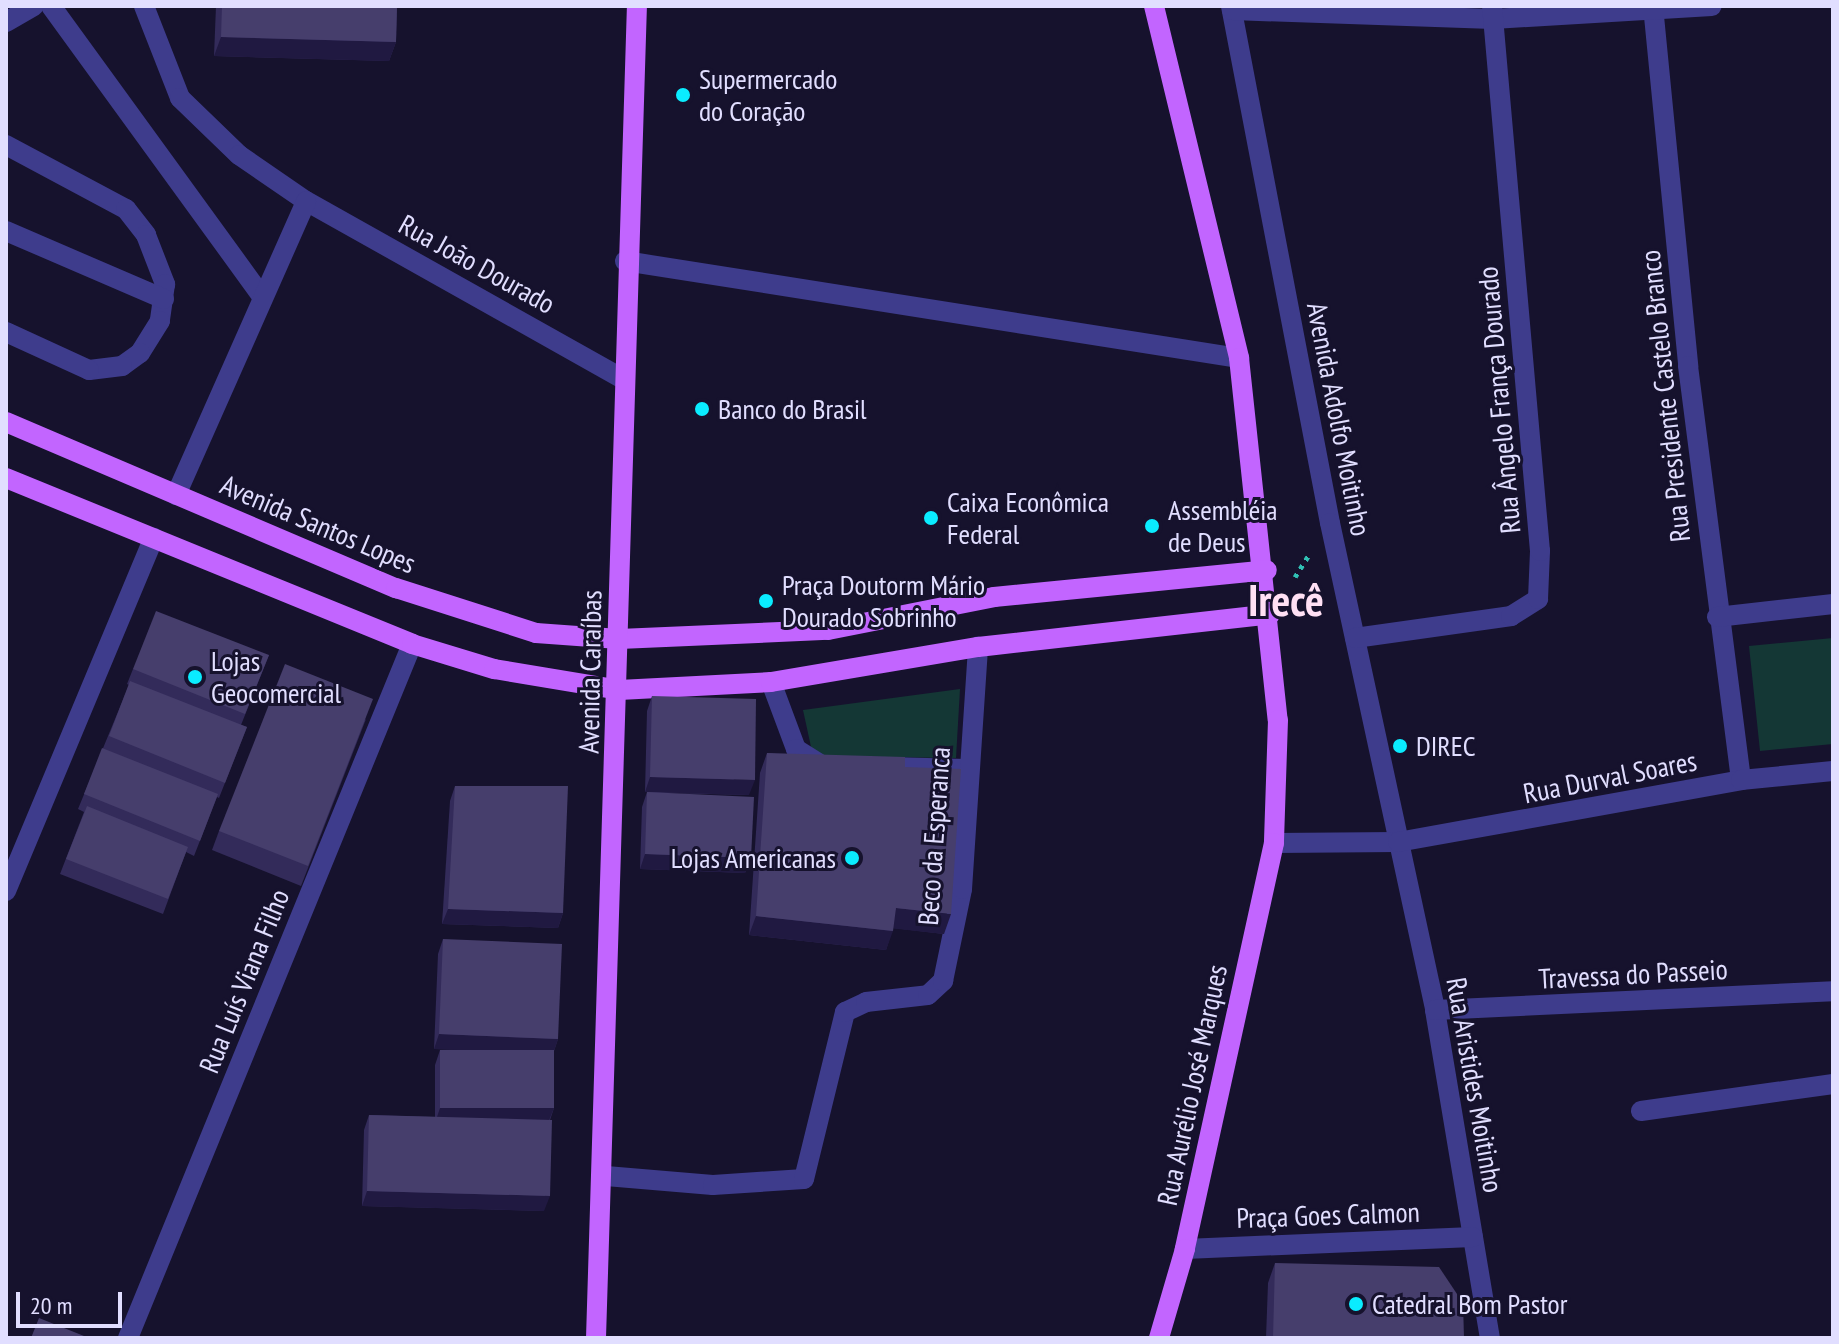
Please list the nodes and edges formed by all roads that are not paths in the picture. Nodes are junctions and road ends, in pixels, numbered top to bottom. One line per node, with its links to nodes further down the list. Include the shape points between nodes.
1 (34, 6): 10 (street)
2 (51, 6): 15 (street)
3 (144, 6): 12 (street, Rua João Dourado, via 180,98 239,155)
4 (637, 6): 14 (main road, Avenida Caraíbas)
5 (1154, 6): 18 (main road)
6 (1712, 6): 7 (street)
7 (1653, 7): 9 (street); 27 (street, Rua Presidente Castelo Branco)
8 (1232, 8): 9 (street); 28 (street, Avenida Adolfo Moitinho)
9 (1492, 12): 28 (street, Rua Ângelo França Dourado, via 1540,551 1538,599 1511,616)
10 (6, 22)
11 (6, 145): 16 (street, via 126,209 158,259)
12 (306, 201): 15 (street); 19 (street, Rua João Dourado)
13 (6, 231): 16 (street)
14 (625, 261): 18 (street); 19 (main road, Avenida Caraíbas)
15 (260, 294): 22 (street)
16 (164, 299): 17 (street, via 140,353 122,366 89,370)
17 (6, 332)
18 (1239, 358): 24 (main road)
19 (620, 377): 29 (main road, Avenida Caraíbas)
20 (6, 422): 22 (main road, Avenida Santos Lopes)
21 (6, 478): 23 (main road)
22 (176, 495): 29 (main road, Avenida Santos Lopes, via 470,616 536,633)
23 (154, 538): 30 (main road); 39 (street)
24 (1267, 570): 26 (main road); 29 (main road, Avenida Santos Lopes, via 994,597 828,630)
25 (1833, 604): 27 (street)
26 (1270, 614): 31 (main road); 38 (main road, via 1278,720)
27 (1717, 617): 36 (street, Rua Presidente Castelo Branco)
28 (1355, 638): 37 (street, Avenida Adolfo Moitinho)
29 (619, 639): 33 (main road, Avenida Caraíbas)
30 (412, 644): 33 (main road, via 494,669); 47 (street, Rua Luís Viana Filho)
31 (978, 647): 32 (main road); 34 (street, Beco da Esperanca)
32 (771, 682): 33 (main road); 34 (street, via 804,759 852,767)
33 (619, 690): 44 (main road, Avenida Caraíbas)
34 (967, 769): 44 (street, Beco da Esperanca, via 962,889 943,981 928,995 866,1002 845,1012 804,1179 713,1185)
35 (1833, 771): 36 (street, Rua Durval Soares)
36 (1741, 780): 37 (street, Rua Durval Soares)
37 (1398, 842): 38 (street, Rua Durval Soares); 41 (street, Rua Aristides Moitinho)
38 (1274, 843): 46 (main road, Rua Aurélio José Marques)
39 (6, 891)
40 (1833, 991): 41 (street, Travessa do Passeio)
41 (1435, 1010): 45 (street, Rua Aristides Moitinho)
42 (1833, 1084): 43 (street)
43 (1641, 1111)
44 (606, 1176): 48 (main road, Avenida Caraíbas)
45 (1473, 1237): 46 (street, Praça Goes Calmon); 50 (street, Rua Aristides Moitinho)
46 (1185, 1249): 49 (main road, Rua Aurélio José Marques)
47 (128, 1338)
48 (596, 1338)
49 (1159, 1338)
50 (1490, 1338)

